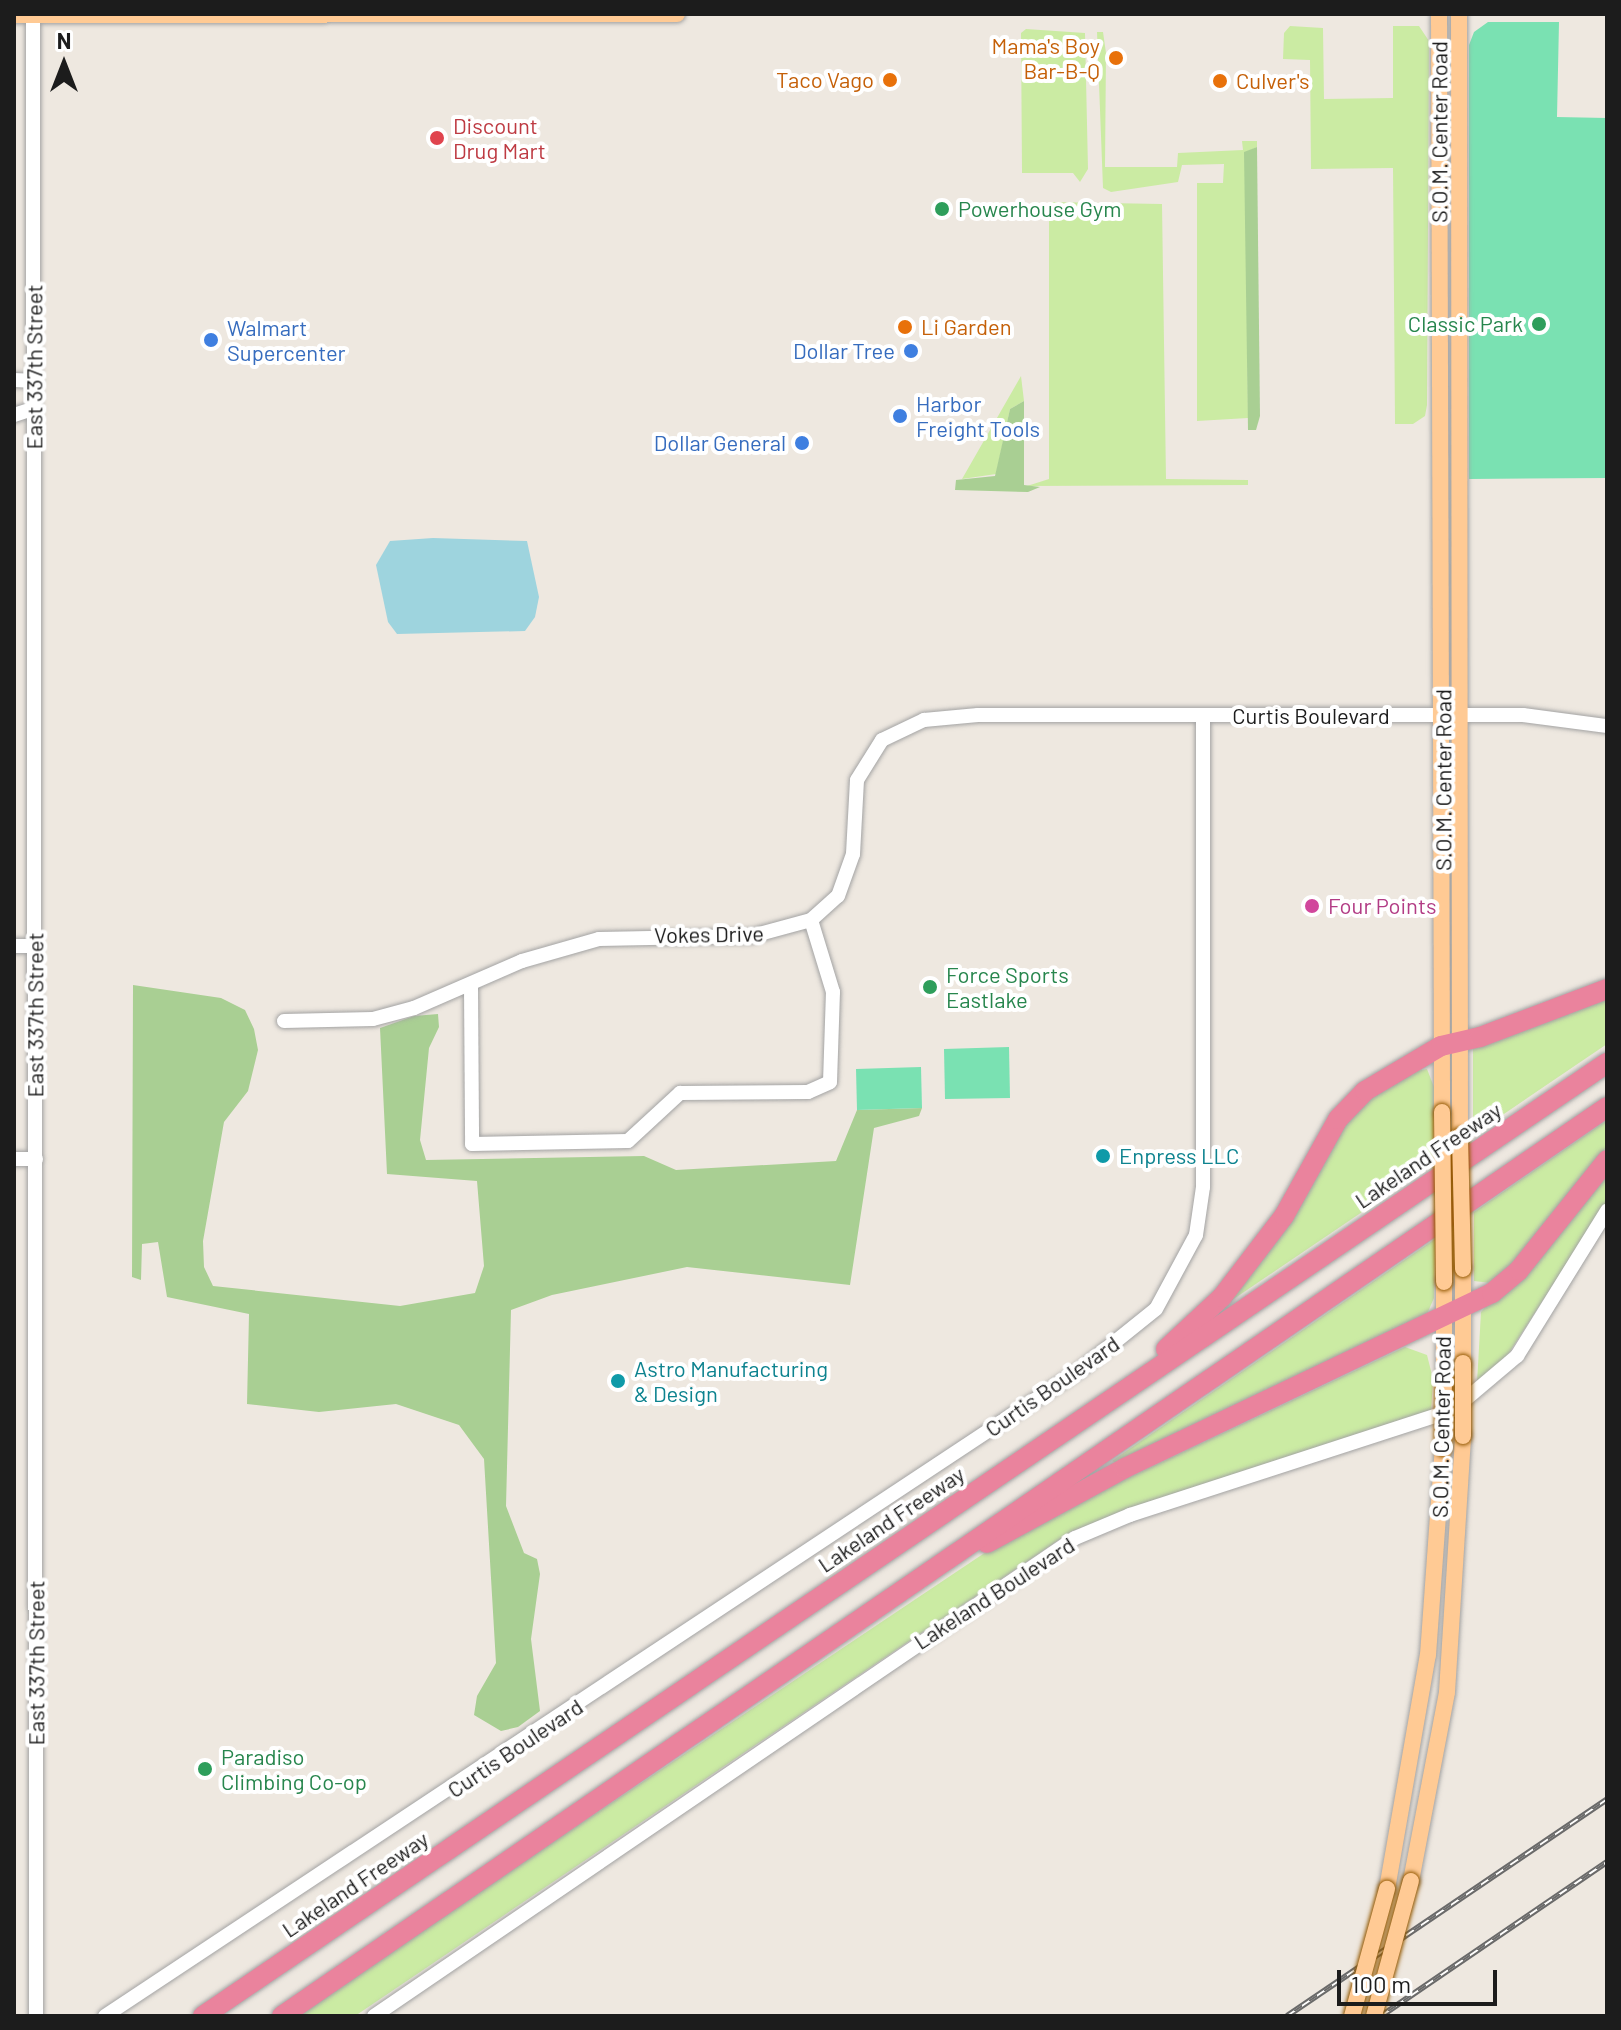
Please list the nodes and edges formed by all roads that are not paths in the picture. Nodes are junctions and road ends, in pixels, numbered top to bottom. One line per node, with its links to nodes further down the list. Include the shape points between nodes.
1 (289, 14): 2 (main road); 8 (main road)
2 (460, 14): 3 (main road)
3 (605, 14): 4 (main road)
4 (677, 14)
5 (1439, 14): 13 (main road, S.O.M. Center Road)
6 (1459, 14): 13 (main road, S.O.M. Center Road)
7 (14, 15): 8 (main road)
8 (33, 15): 10 (street, East 337th Street)
9 (14, 380): 10 (street)
10 (35, 381): 11 (street, East 337th Street)
11 (35, 408): 12 (street); 18 (street, East 337th Street)
12 (14, 415)
13 (1452, 715): 14 (street, Curtis Boulevard); 15 (street, Curtis Boulevard, via 1557,716); 22 (main road, S.O.M. Center Road)
14 (1203, 717): 16 (street, Vokes Drive, via 978,715 924,720 882,740 857,780 853,854 838,896); 34 (street, Curtis Boulevard, via 1203,1187 1196,1235 1156,1309 1080,1370)
15 (1607, 726)
16 (811, 920): 19 (street, Vokes Drive, via 752,936 599,939 522,961); 19 (street, via 833,992 830,1082 814,1092 680,1093 628,1141 472,1144)
17 (14, 946): 18 (street)
18 (35, 946): 26 (street, East 337th Street)
19 (471, 986): 21 (street, Vokes Drive, via 373,1019)
20 (1607, 989): 22 (highway)
21 (284, 1021)
22 (1450, 1044): 29 (main road, S.O.M. Center Road, bridge, via 1459,1100); 30 (main road, S.O.M. Center Road, bridge, via 1442,1112); 31 (highway, via 1389,1074 1353,1102 1327,1137 1284,1216 1222,1297)
23 (1607, 1063): 31 (highway, Lakeland Freeway)
24 (1607, 1107): 32 (highway)
25 (14, 1159): 26 (street)
26 (36, 1159): 33 (street, East 337th Street)
27 (1607, 1160): 29 (highway, via 1519,1270)
28 (1607, 1211): 37 (street, Lakeland Boulevard, via 1517,1356 1453,1410 1130,1515 1075,1538)
29 (1463, 1308): 30 (highway); 39 (main road, S.O.M. Center Road, bridge, via 1463,1436 1447,1692 1411,1881)
30 (1443, 1319): 32 (highway, via 1125,1468); 38 (main road, S.O.M. Center Road, bridge, via 1443,1448 1428,1655 1387,1889)
31 (1116, 1395): 35 (highway, Lakeland Freeway)
32 (922, 1573): 36 (highway, via 755,1696)
33 (36, 2016)
34 (105, 2016)
35 (203, 2016)
36 (282, 2016)
37 (374, 2016)
38 (1352, 2016)
39 (1374, 2016)

